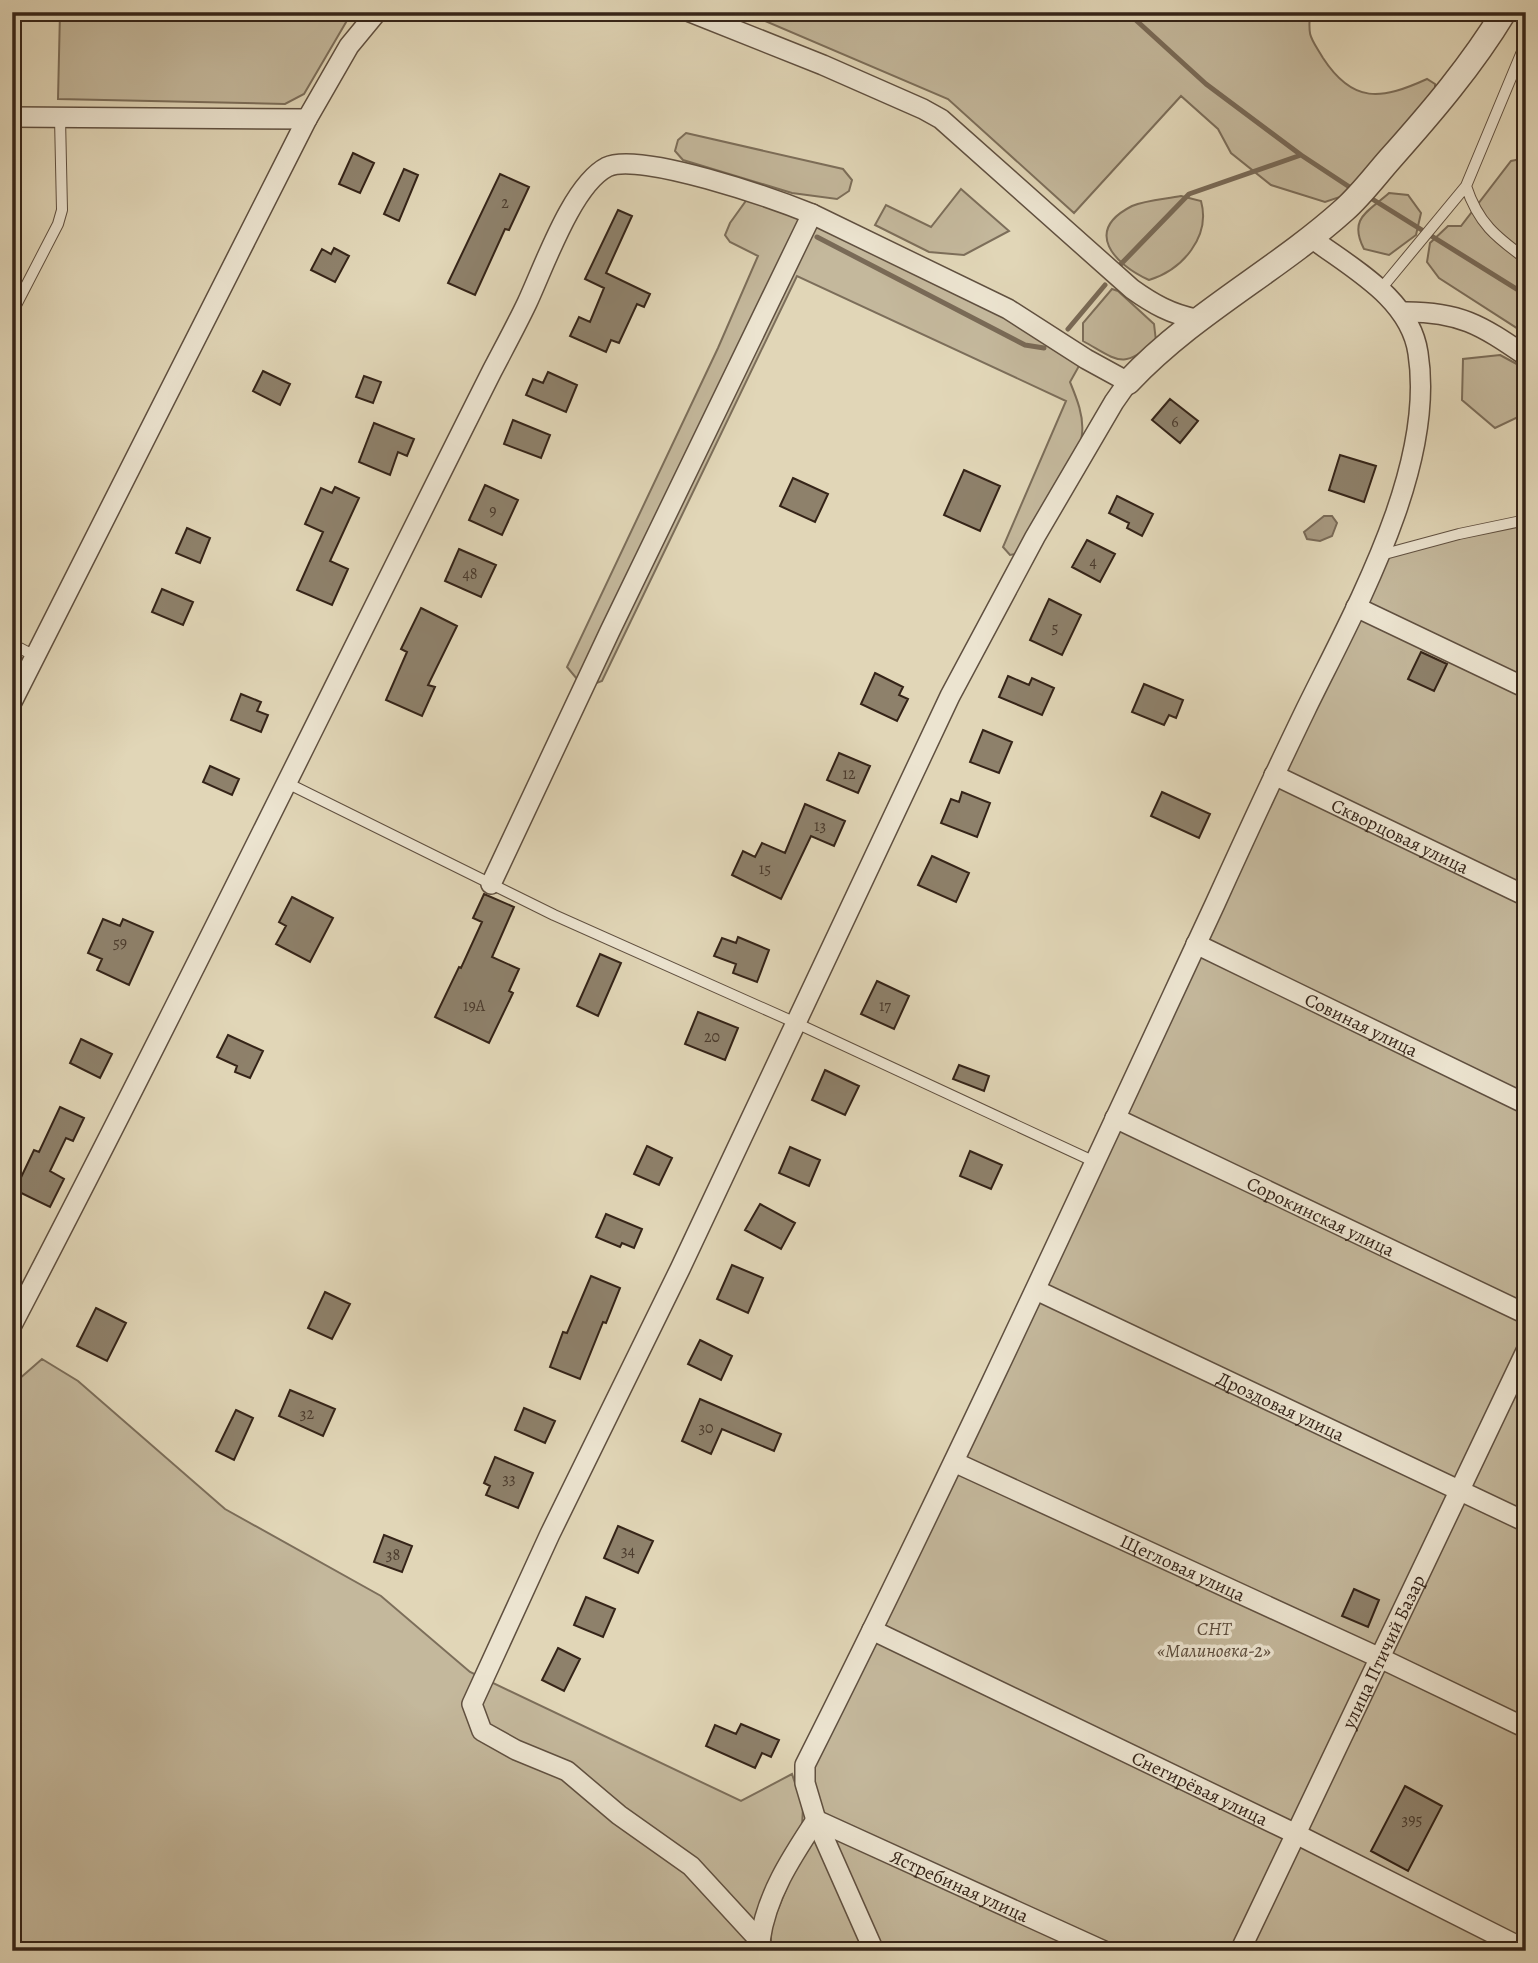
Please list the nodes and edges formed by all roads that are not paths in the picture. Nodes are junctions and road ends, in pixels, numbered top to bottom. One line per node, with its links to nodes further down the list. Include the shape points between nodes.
1 (377, 12): 7 (street, via 349,46)
2 (690, 12): 15 (street, via 941,119 1132,289 1156,306)
3 (1504, 12): 10 (street, via 1487,41 1415,131 1345,209)
4 (1526, 42): 8 (lane)
5 (12, 117): 6 (street)
6 (60, 118): 7 (street); 14 (lane, via 62,210)
7 (307, 119): 22 (street)
8 (1466, 187): 11 (lane, via 1473,207 1492,234); 12 (lane)
9 (812, 214): 17 (street, via 1008,309); 26 (street, via 719,182 636,162 609,165 588,181 572,205); 27 (street)
10 (1310, 237): 12 (street); 15 (street)
11 (1526, 259)
12 (1380, 290): 13 (street)
13 (1402, 312): 16 (street, via 1440,313 1473,323); 19 (street, via 1418,349 1420,410 1409,468)
14 (12, 313)
15 (1196, 319): 17 (street)
16 (1526, 356)
17 (1128, 382): 30 (street, via 1035,537 950,696)
18 (1526, 520): 19 (lane)
19 (1380, 555): 20 (street)
20 (1356, 607): 23 (street); 25 (street)
21 (12, 644): 22 (lane)
22 (35, 656): 24 (street)
23 (1526, 688)
24 (12, 702)
25 (1274, 775): 28 (street, Скворцовая улица); 29 (street)
26 (288, 783): 27 (lane); 36 (street)
27 (491, 884): 30 (lane)
28 (1526, 896)
29 (1196, 944): 31 (street, Совиная улица); 32 (street)
30 (796, 1023): 33 (lane); 46 (street, via 472,1704 482,1731 567,1771 691,1866)
31 (1526, 1104)
32 (1115, 1118): 33 (street); 35 (street, Сорокинская улица)
33 (1095, 1162): 34 (street)
34 (1036, 1290): 38 (street); 39 (street, Дроздовая улица)
35 (1526, 1314)
36 (12, 1325)
37 (1526, 1351): 39 (street, улица Птичий Базар)
38 (954, 1462): 41 (street); 42 (street, Щегловая улица)
39 (1460, 1490): 40 (street, Дроздовая улица); 42 (street, улица Птичий Базар)
40 (1526, 1522)
41 (873, 1630): 44 (street, via 805,1765 805,1783); 45 (street, Снегирёвая улица)
42 (1380, 1658): 43 (street, Щегловая улица); 45 (street, улица Птичий Базар)
43 (1526, 1728)
44 (816, 1820): 46 (street, via 775,1890 762,1922); 48 (street); 49 (street, Ястребиная улица)
45 (1296, 1834): 47 (street, Снегирёвая улица); 50 (street, улица Птичий Базар)
46 (761, 1946)
47 (1526, 1950)
48 (874, 1951)
49 (1104, 1951)
50 (1240, 1951)

